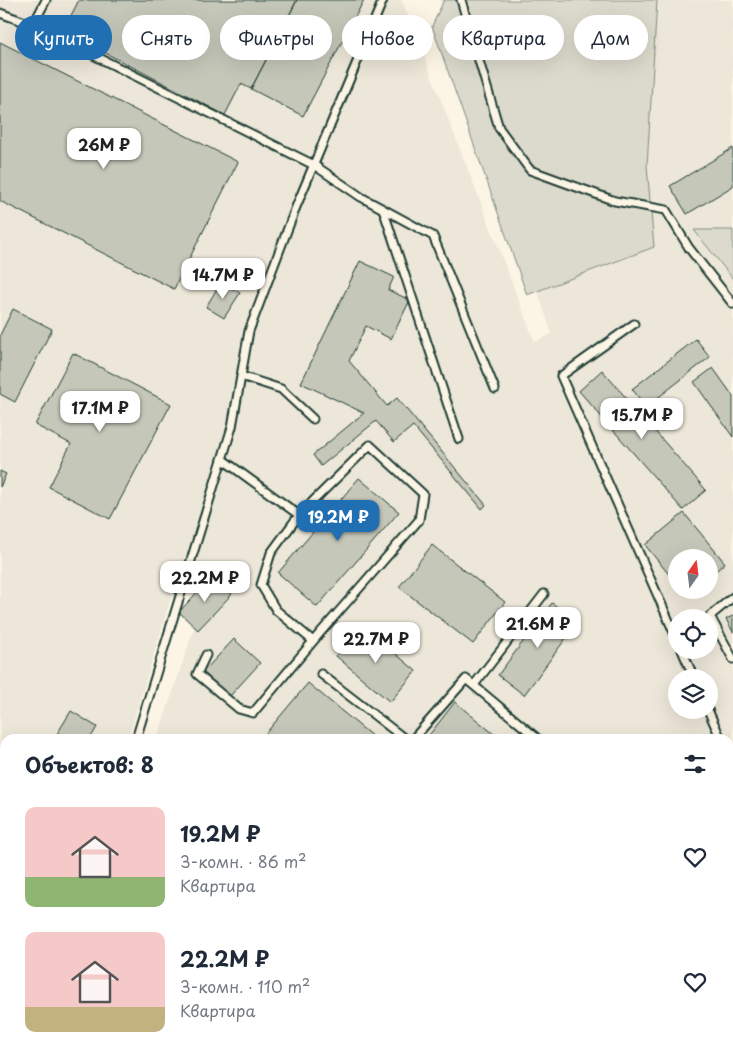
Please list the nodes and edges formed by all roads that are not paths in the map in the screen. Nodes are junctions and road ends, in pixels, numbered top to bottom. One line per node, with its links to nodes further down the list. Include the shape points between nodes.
1 (46, 0): 5 (lane)
2 (383, 0): 8 (lane)
3 (461, 0): 10 (lane, via 499,128 530,170 615,201 666,210 689,248)
4 (0, 13): 6 (lane)
5 (38, 15)
6 (15, 18)
7 (103, 60): 8 (lane)
8 (314, 165): 9 (lane); 12 (lane, via 249,331)
9 (383, 209): 13 (lane, via 433,236); 15 (lane)
10 (733, 304)
11 (634, 324): 20 (lane, via 562,376)
12 (241, 376): 14 (lane, via 281,389); 16 (lane, via 232,427)
13 (495, 388)
14 (313, 419)
15 (459, 439)
16 (222, 459): 17 (lane); 27 (lane)
17 (299, 515): 21 (lane, via 271,553 261,585 276,610); 21 (lane, via 370,445 422,494 419,520)
18 (544, 594): 25 (lane)
19 (733, 597): 23 (lane, via 710,616)
20 (668, 619)
21 (313, 641): 22 (lane, via 253,713 239,710 197,674)
22 (206, 655)
23 (733, 660)
24 (321, 674): 28 (lane)
25 (474, 685): 29 (lane, via 466,679); 30 (lane)
26 (712, 719): 31 (lane)
27 (138, 734)
28 (399, 734)
29 (417, 734)
30 (532, 734)
31 (719, 734)

